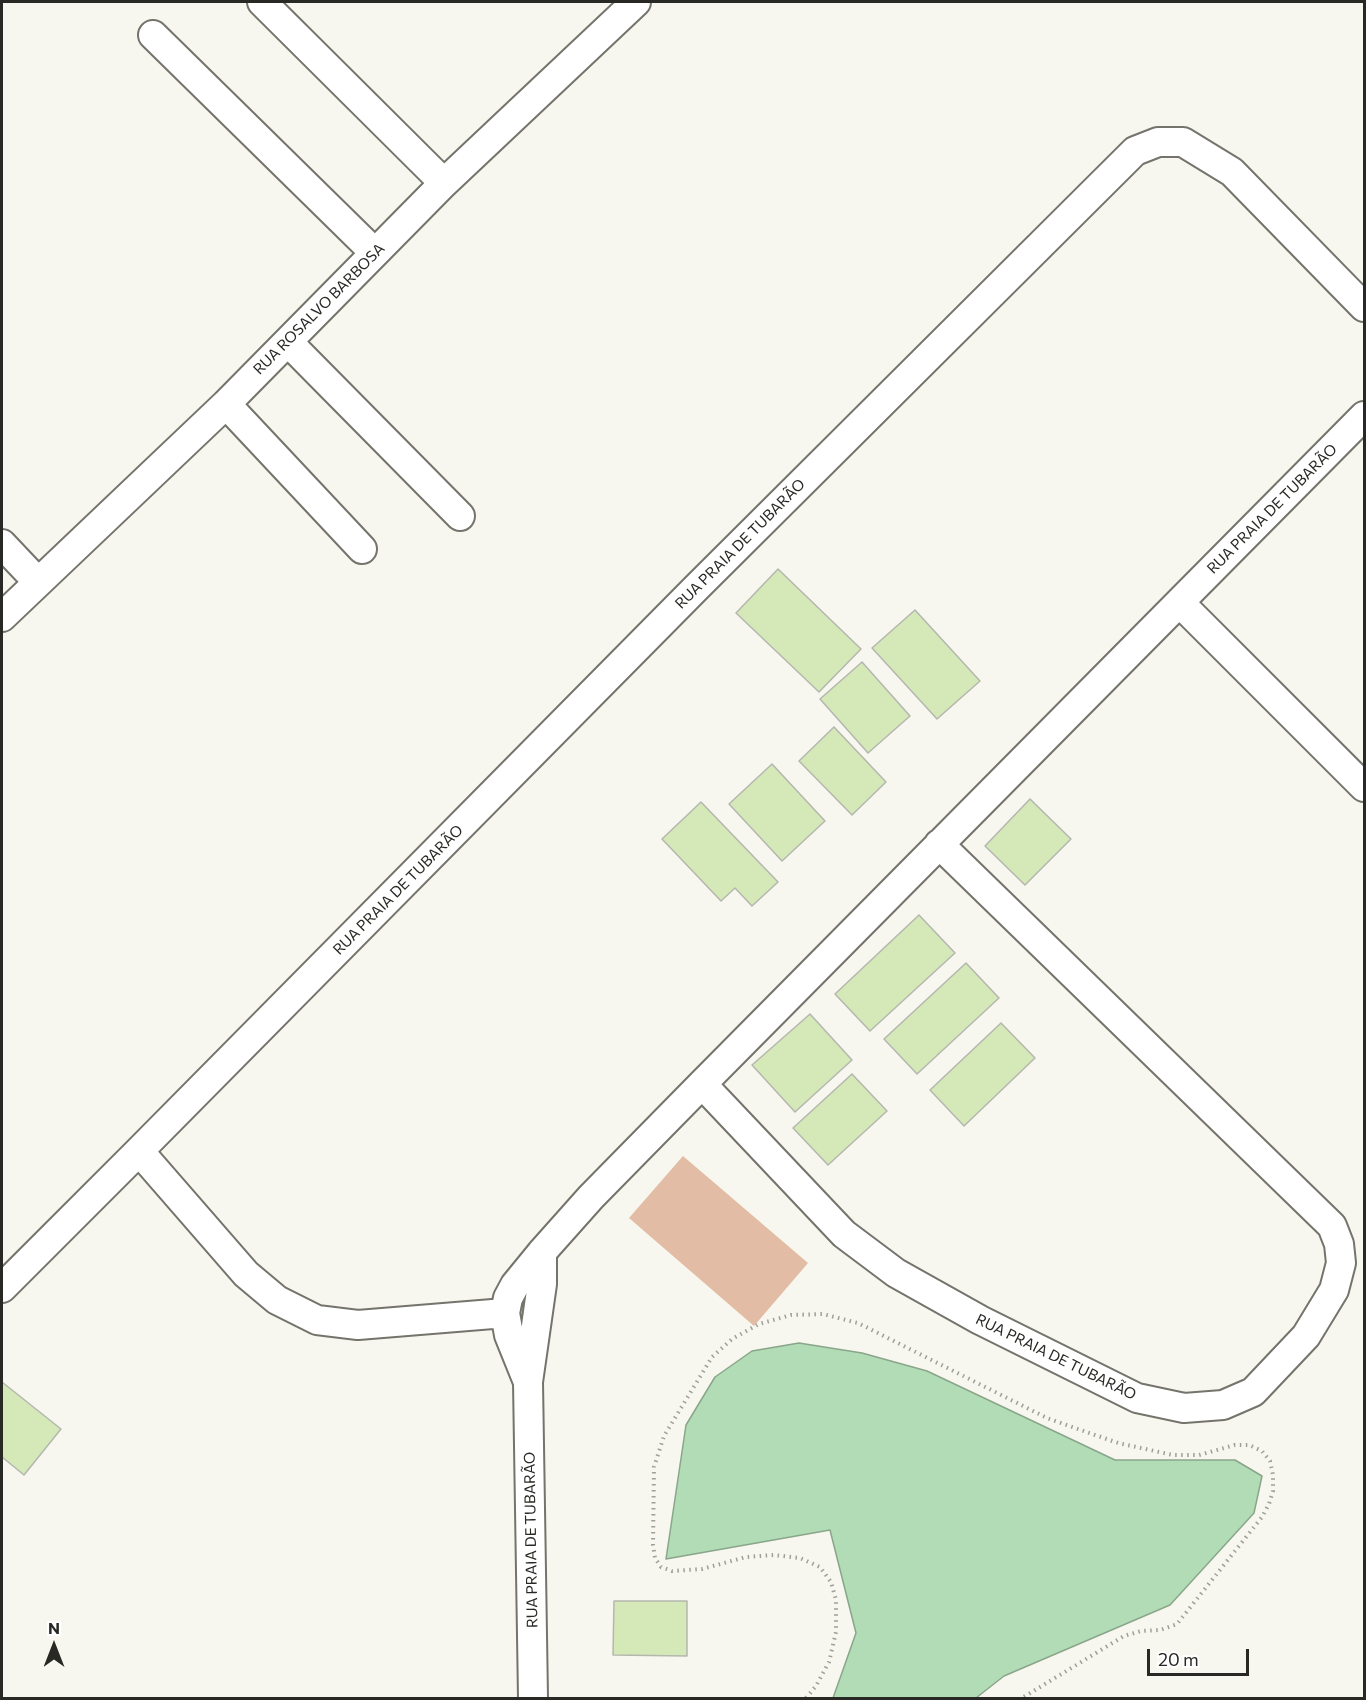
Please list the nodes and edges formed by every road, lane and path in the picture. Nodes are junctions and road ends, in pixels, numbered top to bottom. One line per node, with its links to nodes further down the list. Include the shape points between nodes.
1 (262, 2): 4 (street)
2 (636, 2): 4 (street, RUA ROSALVO BARBOSA)
3 (153, 34): 5 (street)
4 (444, 183): 5 (street, RUA ROSALVO BARBOSA)
5 (375, 253): 7 (street, RUA ROSALVO BARBOSA)
6 (1365, 307): 19 (street, RUA PRAIA DE TUBARÃO, via 1232,172 1183,142 1158,142 1136,151 688,596)
7 (288, 342): 8 (street, RUA ROSALVO BARBOSA); 10 (street)
8 (226, 404): 12 (street); 13 (street, RUA ROSALVO BARBOSA)
9 (1365, 416): 14 (street, RUA PRAIA DE TUBARÃO)
10 (460, 516)
11 (2, 544): 13 (street)
12 (362, 549)
13 (37, 582): 15 (street, RUA ROSALVO BARBOSA)
14 (1180, 603): 16 (street); 17 (street, RUA PRAIA DE TUBARÃO)
15 (2, 617)
16 (1365, 787)
17 (939, 844): 18 (street, RUA PRAIA DE TUBARÃO); 18 (street, RUA PRAIA DE TUBARÃO, via 1332,1226 1341,1263 1334,1290 1306,1336 1252,1392 1223,1405 1184,1408 1137,1398 980,1320 905,1278 843,1234)
18 (702, 1084): 20 (street, RUA PRAIA DE TUBARÃO)
19 (139, 1151): 21 (street, RUA PRAIA DE TUBARÃO); 22 (street, via 246,1274 277,1300 317,1320 357,1325)
20 (542, 1252): 22 (street, RUA PRAIA DE TUBARÃO, via 515,1285); 23 (street, RUA PRAIA DE TUBARÃO, via 542,1284)
21 (2, 1288)
22 (505, 1313): 23 (street, RUA PRAIA DE TUBARÃO, via 509,1335)
23 (528, 1382): 24 (street, RUA PRAIA DE TUBARÃO)
24 (533, 1698)
25 (806, 1698): 26 (path, via 829,1662 836,1632 836,1600 831,1582 820,1567 800,1558 746,1557 702,1569 672,1571 661,1567 653,1545 654,1467 664,1436 712,1357 725,1345 759,1324 791,1315 823,1314 858,1323 1047,1418 1118,1443 1173,1455 1199,1455 1249,1445 1262,1451 1270,1461 1273,1491 1262,1517 1177,1624 1124,1636)
26 (1022, 1698)

